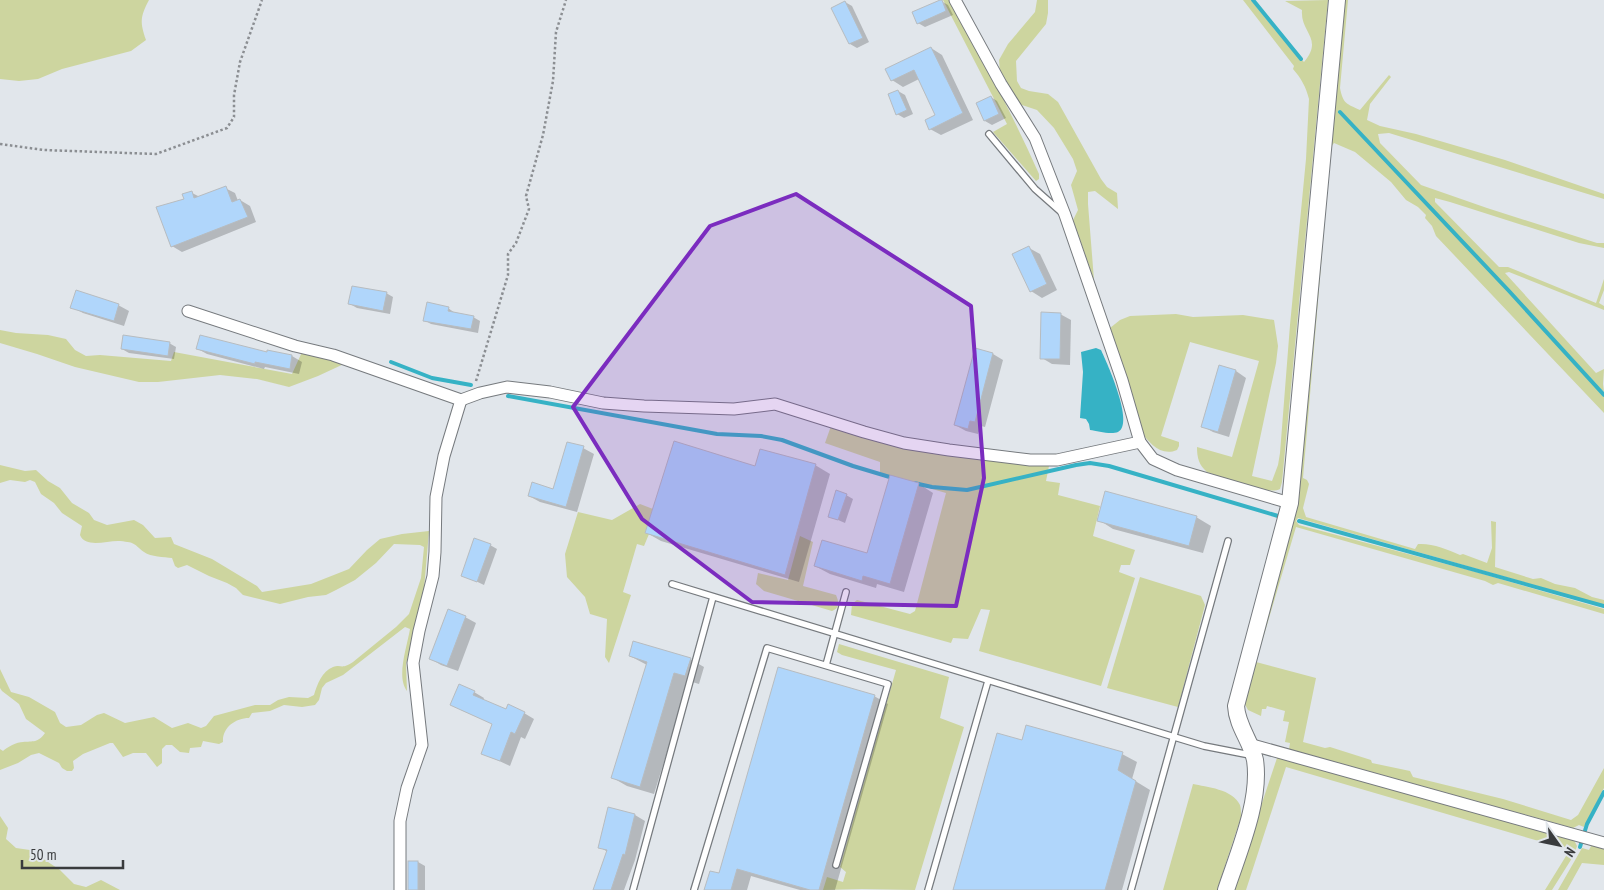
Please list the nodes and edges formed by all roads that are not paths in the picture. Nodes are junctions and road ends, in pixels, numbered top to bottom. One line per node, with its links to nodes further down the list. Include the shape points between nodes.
1 (955, 0): 4 (street, via 1035,138)
2 (1337, 0): 8 (street)
3 (990, 134): 4 (lane, via 1035,189)
4 (1065, 216): 7 (street)
5 (188, 311): 6 (street)
6 (466, 398): 7 (street, via 507,387 603,403 644,406 734,409 775,404 904,443 1030,460 1057,460); 20 (street, via 444,456 436,498 434,576 413,663 422,745 400,821)
7 (1140, 442): 8 (street, via 1153,459 1177,470)
8 (1290, 503): 17 (street, via 1236,706 1236,716)
9 (1228, 541): 16 (lane)
10 (672, 584): 12 (lane)
11 (846, 592): 13 (lane)
12 (713, 597): 13 (lane); 21 (lane)
13 (834, 634): 14 (lane); 15 (lane)
14 (826, 665): 19 (lane, via 888,684); 22 (lane, via 767,648)
15 (988, 681): 16 (lane); 23 (lane)
16 (1173, 737): 17 (lane, via 1204,746); 24 (lane)
17 (1252, 750): 18 (street); 25 (street, via 1257,774 1254,801)
18 (1599, 841)
19 (836, 865)
20 (400, 890)
21 (634, 890)
22 (694, 890)
23 (928, 890)
24 (1131, 890)
25 (1226, 890)

